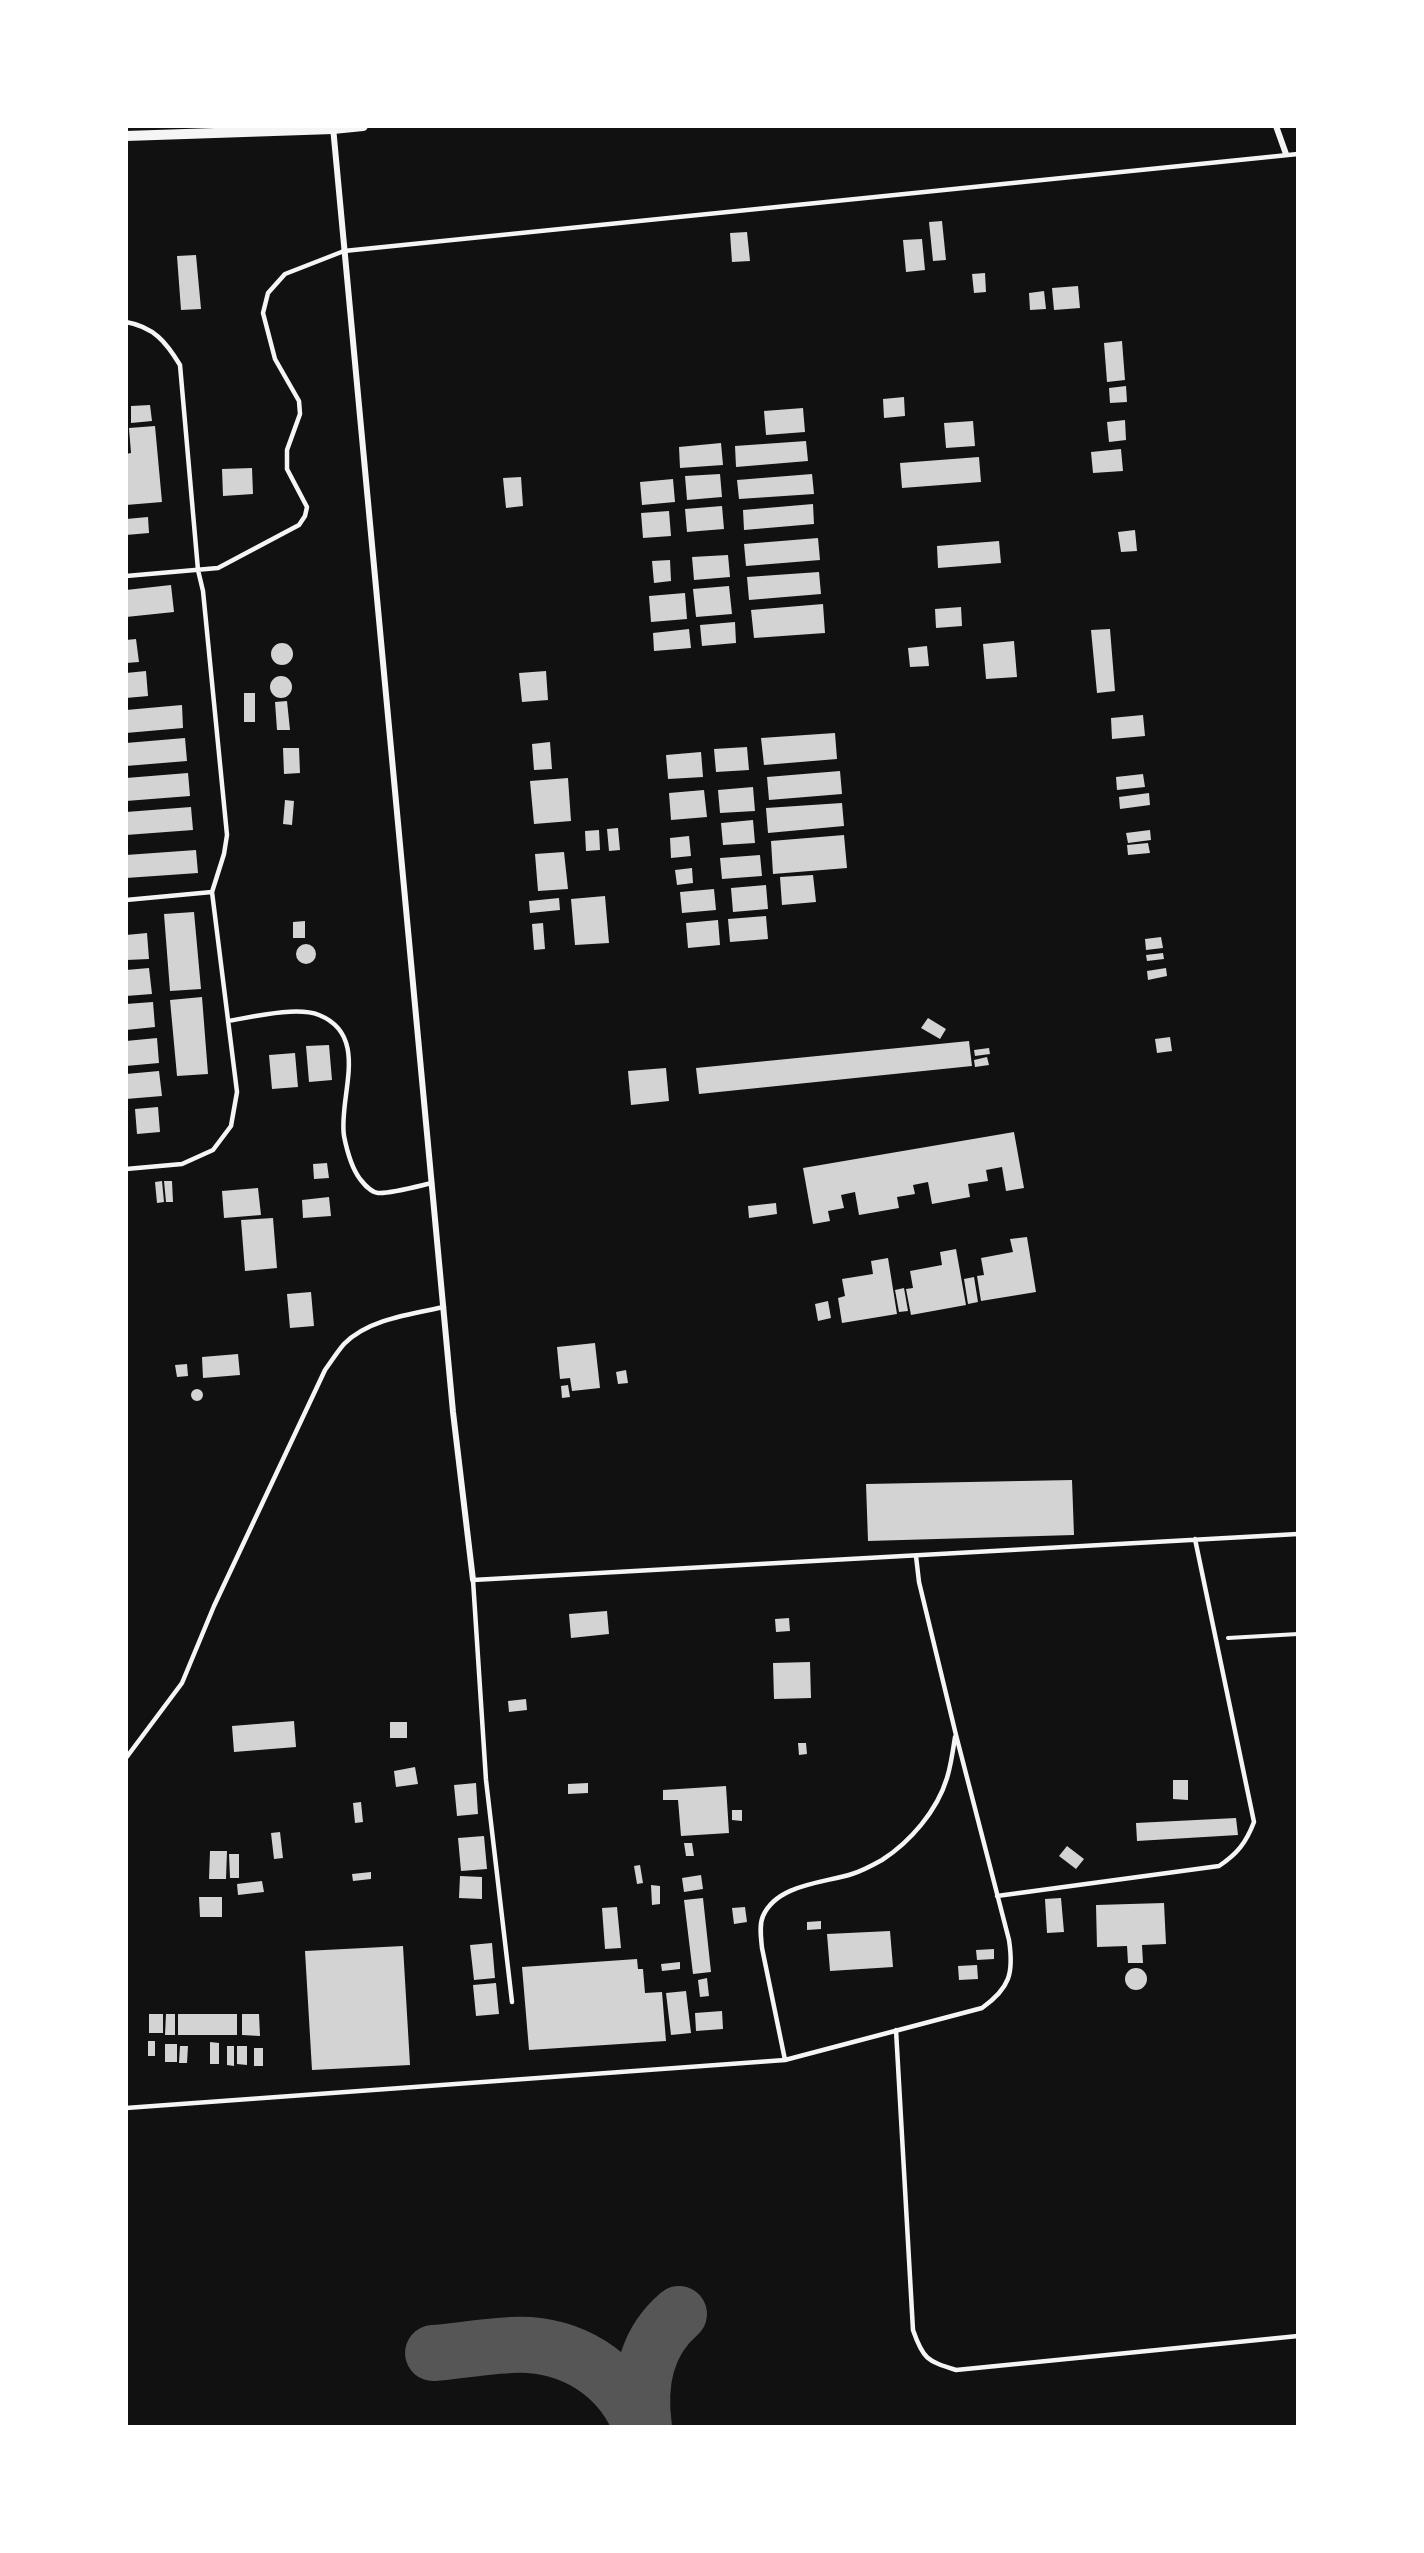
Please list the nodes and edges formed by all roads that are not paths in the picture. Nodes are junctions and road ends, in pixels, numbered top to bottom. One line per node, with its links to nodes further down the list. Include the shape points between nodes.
1 (363, 126): 3 (street)
2 (1276, 126): 5 (street)
3 (333, 128): 4 (street); 7 (street)
4 (126, 136)
5 (1286, 154): 6 (lane); 7 (lane)
6 (1298, 154)
7 (344, 251): 9 (lane, via 285,274 268,293 263,313 275,359 299,400 300,414 286,450 287,469 307,507 305,516 299,525 218,568); 15 (street)
8 (126, 322): 9 (lane, via 157,333 180,365)
9 (198, 570): 10 (lane); 11 (lane, via 227,835)
10 (126, 576)
11 (212, 892): 12 (lane); 13 (lane)
12 (126, 900)
13 (228, 1021): 14 (lane, via 237,1092 231,1126 213,1150 182,1164); 15 (lane, via 301,1011 319,1015 335,1026 345,1038 349,1057 344,1134 358,1176 377,1193)
14 (126, 1169)
15 (432, 1183): 16 (street)
16 (444, 1307): 20 (street); 22 (lane, via 366,1329 345,1343 325,1370 182,1683)
17 (1298, 1534): 18 (lane)
18 (1195, 1539): 19 (lane); 23 (lane, via 1254,1822 1246,1841 1219,1866)
19 (916, 1556): 20 (lane); 21 (lane)
20 (473, 1580): 24 (lane, via 486,1780)
21 (956, 1735): 23 (lane); 26 (lane, via 947,1779 931,1811 912,1836 855,1873 796,1888 775,1900 763,1916 762,1948)
22 (126, 1758)
23 (997, 1896): 25 (lane, via 1012,1963 999,1996 982,2008)
24 (512, 2002)
25 (896, 2031): 26 (lane); 28 (lane, via 913,2330 920,2351 929,2362 956,2370)
26 (784, 2060): 27 (lane)
27 (126, 2108)
28 (1298, 2336)

